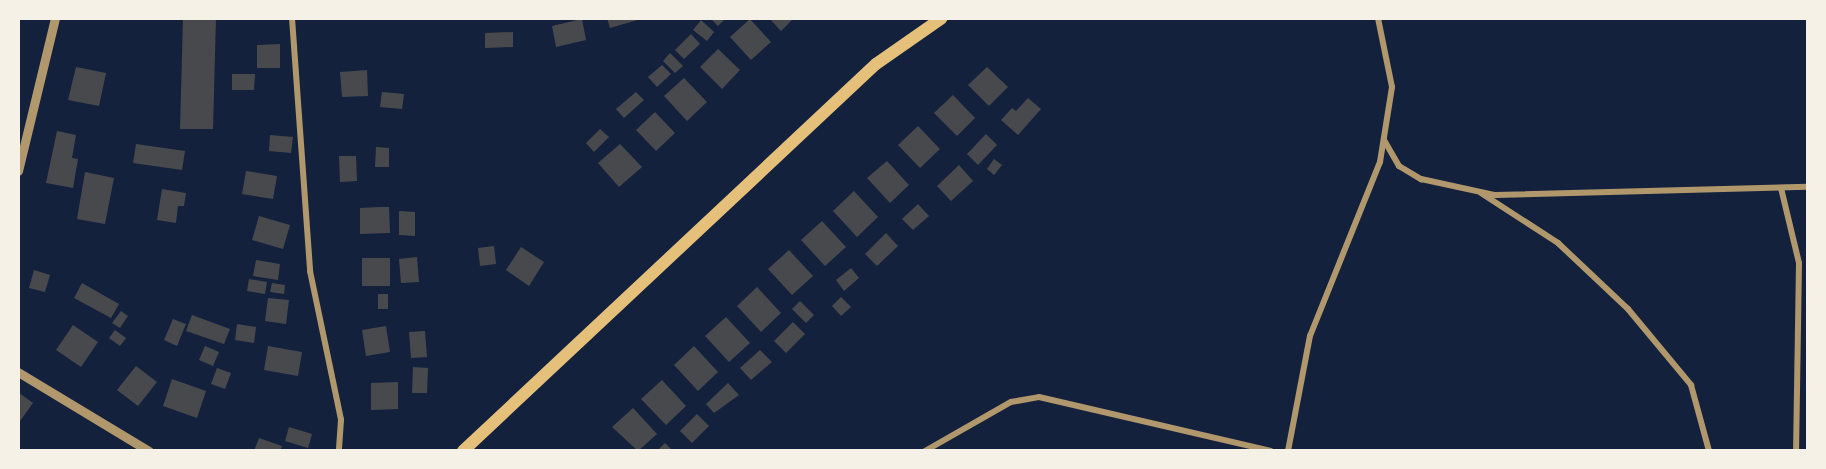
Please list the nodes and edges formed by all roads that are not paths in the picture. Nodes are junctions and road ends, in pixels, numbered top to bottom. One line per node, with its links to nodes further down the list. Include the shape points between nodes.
1 (55, 18): 6 (street)
2 (292, 18): 12 (street, via 310,271 341,420)
3 (942, 18): 13 (main road, via 876,64)
4 (1378, 18): 5 (street, via 1392,87)
5 (1384, 140): 9 (street, via 1399,166 1421,179); 16 (street, via 1380,162 1310,336)
6 (18, 171)
7 (1781, 188): 8 (street); 9 (street, via 1495,195); 18 (street, via 1799,263)
8 (1808, 188)
9 (1478, 191): 17 (street, via 1558,243 1628,309 1691,385)
10 (18, 372): 11 (street)
11 (149, 451)
12 (339, 451)
13 (463, 451)
14 (925, 451): 15 (street, via 1011,402 1039,397)
15 (1271, 451)
16 (1288, 451)
17 (1709, 451)
18 (1796, 451)

